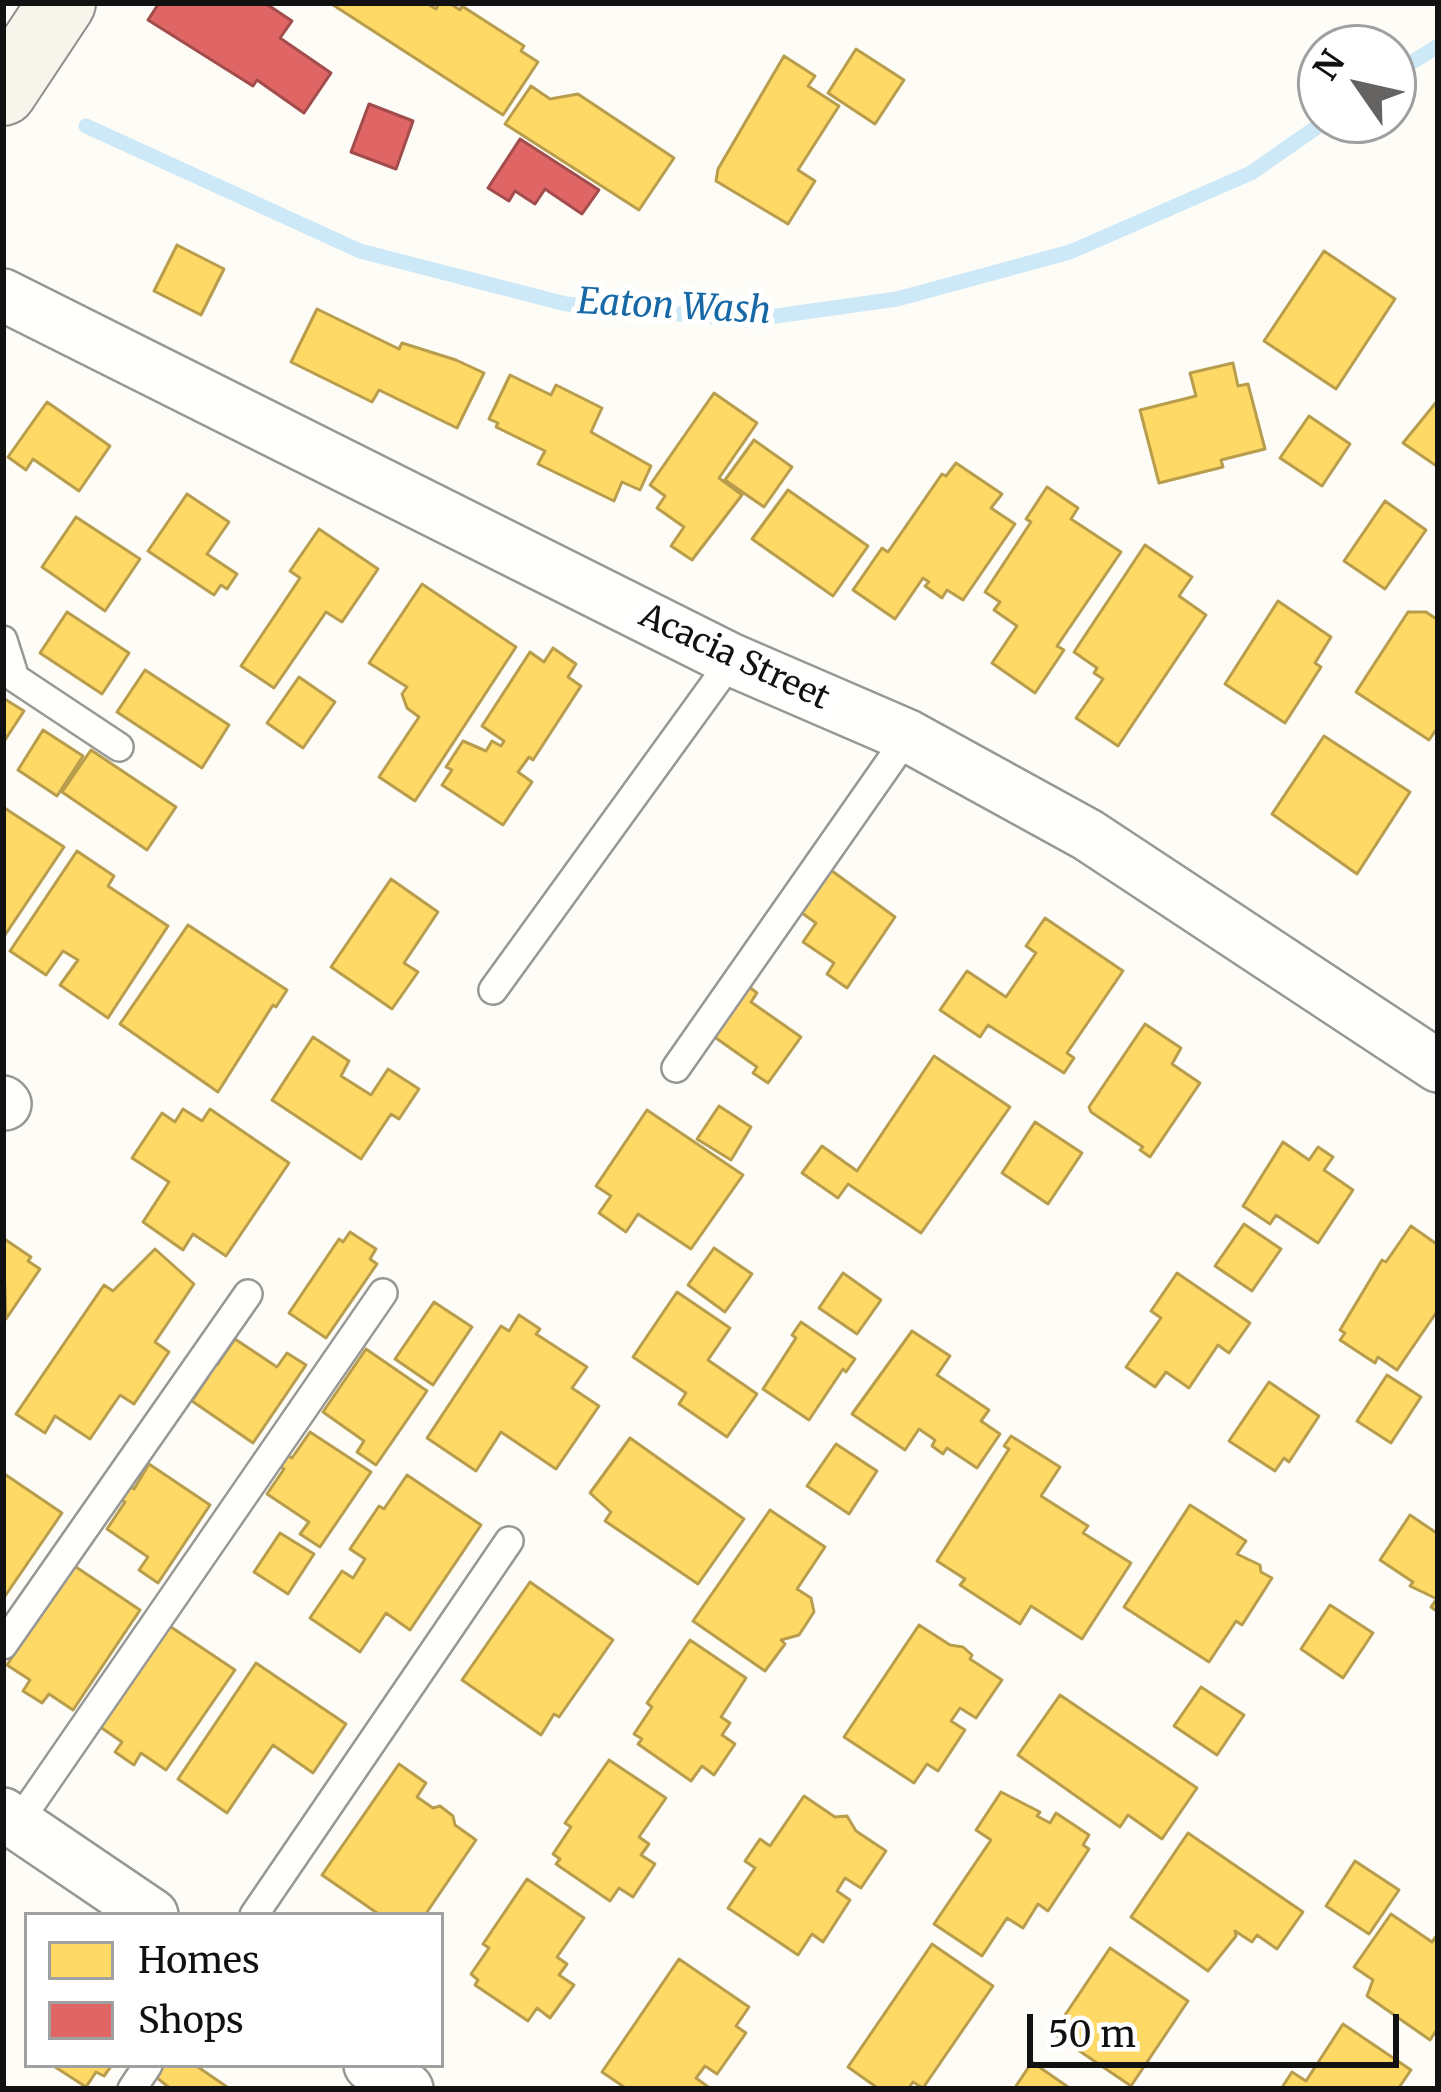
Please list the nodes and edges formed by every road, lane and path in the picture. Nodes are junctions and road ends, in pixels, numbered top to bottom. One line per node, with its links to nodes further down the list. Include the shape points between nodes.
1 (3, 295): 3 (street, Acacia Street)
2 (3, 640): 5 (lane, via 15,678)
3 (732, 660): 4 (street, Acacia Street); 6 (lane)
4 (908, 736): 7 (street, Acacia Street, via 1088,835); 8 (lane)
5 (119, 747)
6 (494, 990)
7 (1438, 1066)
8 (676, 1068)
9 (383, 1293): 13 (lane)
10 (248, 1294): 12 (lane)
11 (509, 1541): 15 (lane)
12 (3, 1645)
13 (10, 1819): 14 (street)
14 (148, 1912)
15 (256, 1912)
16 (375, 2068): 17 (street)
17 (407, 2089)

